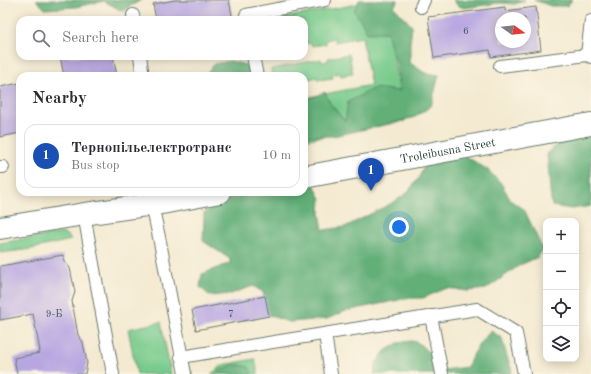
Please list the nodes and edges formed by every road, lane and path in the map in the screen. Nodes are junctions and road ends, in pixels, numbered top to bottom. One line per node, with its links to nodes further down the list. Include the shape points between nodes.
1 (325, 0): 2 (lane)
2 (246, 16)
3 (591, 21): 4 (lane)
4 (589, 56): 7 (lane)
5 (141, 60): 8 (lane)
6 (254, 60): 9 (lane)
7 (500, 66)
8 (143, 72)
9 (256, 72)
10 (591, 124): 11 (street, Troleibusna Street)
11 (308, 176)
12 (186, 196): 13 (street)
13 (161, 199): 14 (street); 18 (lane, via 160,242)
14 (84, 214): 15 (street); 19 (lane)
15 (0, 228)
16 (431, 316): 17 (lane); 22 (lane); 23 (lane, via 477,309 516,333)
17 (325, 334): 18 (lane); 21 (lane)
18 (182, 357): 20 (lane)
19 (114, 374)
20 (185, 374)
21 (331, 374)
22 (442, 374)
23 (524, 374)

